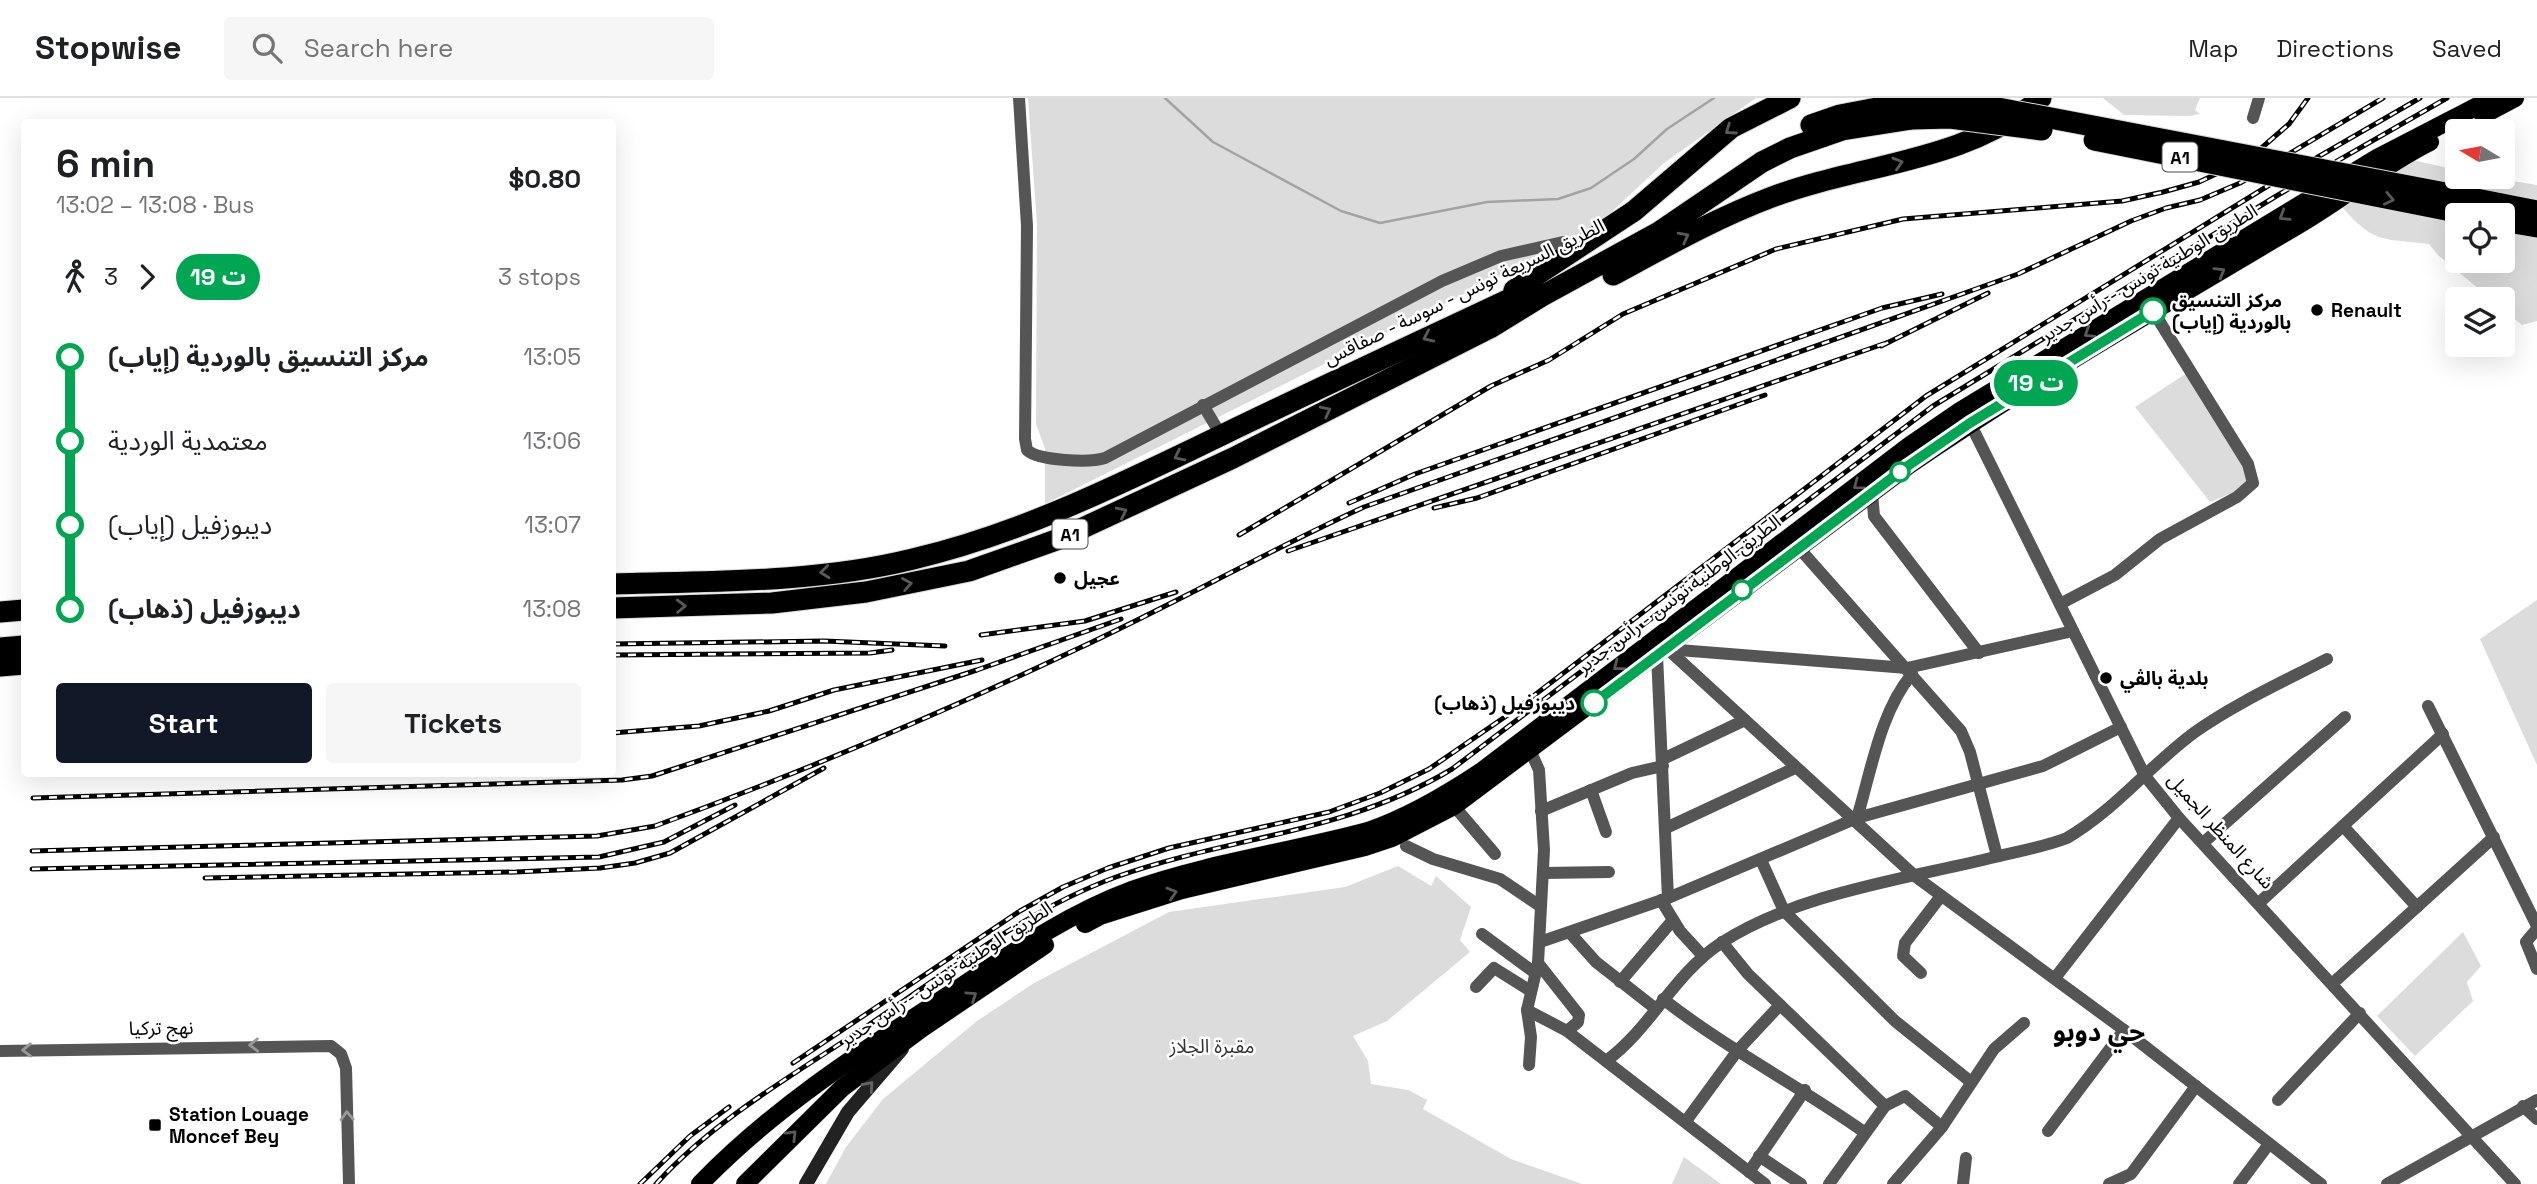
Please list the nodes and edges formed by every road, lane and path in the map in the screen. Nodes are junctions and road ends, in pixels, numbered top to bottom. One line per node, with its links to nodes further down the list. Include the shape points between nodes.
1 (1019, 98): 15 (street, via 1027,226 1027,450 1038,457 1098,460)
2 (1790, 98): 14 (highway, one-way to 14, via 1731,128 1634,211 1541,270)
3 (2040, 98): 14 (highway, one-way to 3, via 1510,324 1551,307 1711,223 1773,196 1979,138 2014,121)
4 (2259, 98): 7 (street)
5 (2493, 98): 16 (main road, الطريق الوطنية تونس - رأس جدير, one-way to 16, via 2377,158)
6 (2515, 98): 13 (main road, الطريق الوطنية تونس - رأس جدير, one-way to 6, via 2346,197 2420,147)
7 (2253, 118)
8 (2448, 202): 9 (highway, الطريق السريعة تونس - سوسة - صفاقس / A1); 14 (highway, الطريق السريعة تونس - سوسة - صفاقس / A1, bridge, via 1982,105 1840,115 1755,151)
9 (2537, 211)
10 (2515, 223): 11 (highway)
11 (2537, 227)
12 (1563, 242): 15 (street, via 1501,256 1442,281)
13 (2153, 311): 16 (main road, الطريق الوطنية تونس - رأس جدير); 23 (street, via 2248,464 2253,483 2237,497 2160,539 2115,575)
14 (1490, 318): 17 (highway, الطريق السريعة تونس - سوسة - صفاقس / A1, one-way to 17); 24 (highway, الطريق السريعة تونس - سوسة - صفاقس / A1, one-way to 14, via 772,603 866,592 969,571 1096,524)
15 (1203, 405): 17 (street)
16 (1966, 417): 18 (main road, الطريق الوطنية تونس - رأس جدير); 23 (street, شارع المنظر الجميل); 28 (main road, الطريق الوطنية تونس - رأس جدير, one-way to 28, via 1909,446)
17 (1221, 435): 20 (highway, الطريق السريعة تونس - سوسة - صفاقس / A1, one-way to 20, via 1057,513 921,557 792,576)
18 (1872, 493): 19 (main road, الطريق الوطنية تونس - رأس جدير); 30 (street, via 1874,516)
19 (1798, 547): 28 (main road, الطريق الوطنية تونس - رأس جدير); 33 (street)
20 (616, 584)
21 (0, 601): 22 (highway)
22 (21, 601)
23 (2060, 604): 27 (street, شارع المنظر الجميل)
24 (616, 608)
25 (21, 610): 26 (highway)
26 (0, 611)
27 (2073, 631): 30 (street); 37 (street, شارع المنظر الجميل)
28 (1660, 647): 33 (street); 36 (street); 39 (main road, الطريق الوطنية تونس - رأس جدير); 40 (street); 113 (main road, الطريق الوطنية تونس - رأس جدير, one-way to 113, via 1445,796 1396,821 1160,881 1063,922 827,1075 742,1143)
29 (21, 649): 32 (highway)
30 (1979, 653): 33 (street)
31 (2327, 659): 42 (street, via 2221,715)
32 (7, 662)
33 (1910, 671): 43 (street, via 1961,731); 48 (street, via 1889,714)
34 (2428, 706): 38 (street)
35 (2345, 718): 53 (street)
36 (1745, 720): 40 (street); 41 (street)
37 (2122, 727): 42 (street, شارع المنظر الجميل); 43 (street, via 2043,766)
38 (2443, 734): 49 (street); 52 (street)
39 (1530, 750): 45 (main road, الطريق الوطنية تونس - رأس جدير); 46 (street, via 1539,770)
40 (1663, 763): 44 (street); 50 (street)
41 (1795, 768): 48 (street); 50 (street)
42 (2145, 776): 47 (street, شارع المنظر الجميل); 56 (street, via 2067,838)
43 (1976, 785): 48 (street); 56 (street)
44 (1591, 790): 46 (street); 51 (street)
45 (1454, 806): 55 (street); 87 (main road, الطريق الوطنية تونس - رأس جدير, one-way to 45, via 1035,950 1100,916 1182,890 1365,847)
46 (1541, 811): 59 (street)
47 (2179, 818): 53 (street, شارع المنظر الجميل); 77 (street)
48 (1855, 819): 57 (street); 60 (street)
49 (2343, 826): 63 (street); 65 (street)
50 (1666, 828): 62 (street)
51 (1606, 832)
52 (2494, 837): 65 (street); 68 (street)
53 (2203, 843): 63 (street, شارع المنظر الجميل)
54 (1406, 846): 64 (street, via 1500,880)
55 (1495, 854)
56 (1997, 856): 60 (street)
57 (1761, 860): 62 (street); 66 (street)
58 (1609, 872): 59 (street)
59 (1543, 873): 64 (street)
60 (1916, 877): 61 (street); 66 (street)
61 (1941, 896): 76 (street, via 1905,943 1903,956); 77 (street)
62 (1665, 899): 67 (street); 69 (street)
63 (2260, 902): 79 (street, شارع المنظر الجميل)
64 (1540, 906): 71 (street)
65 (2417, 907): 79 (street)
66 (1784, 911): 72 (street); 94 (street, via 1895,1021)
67 (1673, 920): 73 (street); 78 (street)
68 (2537, 928): 75 (street, via 2526,942)
69 (1570, 933): 71 (street); 78 (street)
70 (1482, 934): 74 (street)
71 (1540, 942): 74 (street)
72 (1723, 942): 73 (street); 83 (street)
73 (1703, 956): 82 (street)
74 (1536, 968): 81 (street); 89 (street, via 1579,1015)
75 (2537, 969)
76 (1921, 973)
77 (2055, 978): 88 (street)
78 (1620, 982): 82 (street)
79 (2333, 983): 85 (street, شارع المنظر الجميل)
80 (1476, 987): 81 (street, via 1494,968)
81 (1529, 990): 84 (street)
82 (1660, 1004): 90 (street); 92 (street, via 1639,1032)
83 (1780, 1004): 90 (street); 99 (street)
84 (1527, 1010): 89 (street); 93 (street)
85 (2360, 1013): 97 (street); 106 (street, شارع المنظر الجميل)
86 (2024, 1023): 94 (street, via 1994,1049)
87 (921, 1029): 114 (main road, الطريق الوطنية تونس - رأس جدير, one-way to 87, via 819,1108); 115 (main road, one-way to 87, via 848,1112)
88 (2124, 1030): 95 (street); 104 (street)
89 (1567, 1031): 92 (street)
90 (1738, 1050): 96 (street); 102 (street)
91 (0, 1051): 112 (street, نهج تركيا, one-way to 91, via 346,1068 336,1049 323,1044)
92 (1606, 1061): 102 (street)
93 (1529, 1065)
94 (1971, 1082): 103 (street)
95 (2196, 1086): 107 (street); 121 (street, via 2131,1174)
96 (1805, 1090): 105 (street); 108 (street)
97 (2278, 1100)
98 (2537, 1100): 100 (street)
99 (1885, 1106): 103 (street, via 1905,1096); 105 (street)
100 (2523, 1107): 101 (street); 106 (street)
101 (2537, 1119)
102 (1686, 1121): 110 (street)
103 (1942, 1126): 119 (street)
104 (2048, 1131)
105 (1864, 1132): 118 (street)
106 (2472, 1137): 111 (street); 125 (street, شارع المنظر الجميل)
107 (2269, 1144): 122 (street); 123 (street)
108 (1759, 1156): 110 (street); 117 (street)
109 (1966, 1158): 120 (street)
110 (1749, 1172): 116 (street)
111 (2409, 1178): 124 (street)
112 (349, 1184)
113 (700, 1184)
114 (745, 1184)
115 (806, 1184)
116 (1765, 1184)
117 (1801, 1184)
118 (1829, 1184)
119 (1893, 1184)
120 (1963, 1184)
121 (2109, 1184)
122 (2239, 1184)
123 (2321, 1184)
124 (2387, 1184)
125 (2515, 1184)

